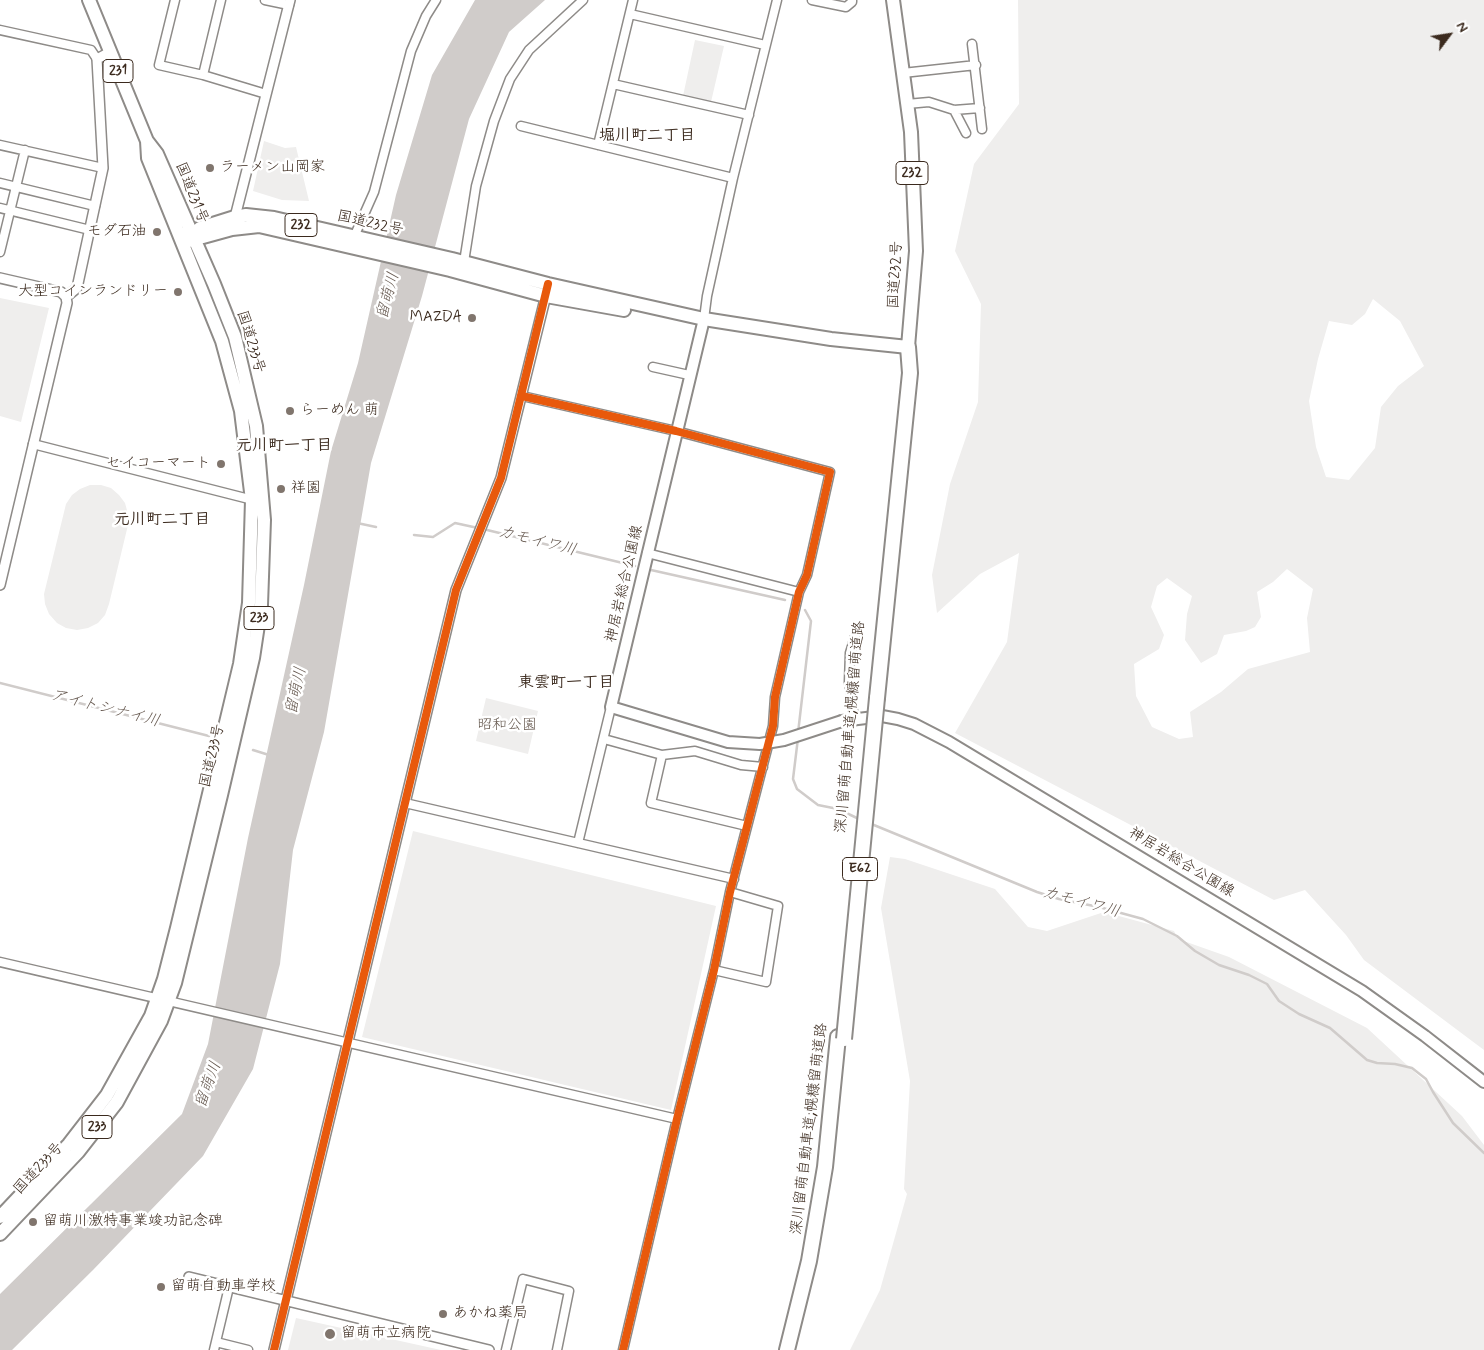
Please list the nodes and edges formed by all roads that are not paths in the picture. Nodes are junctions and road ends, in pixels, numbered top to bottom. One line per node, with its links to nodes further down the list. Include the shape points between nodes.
1 (89, 0): 17 (highway, 国道231号 / 231)
2 (175, 0): 21 (street, via 159,65)
3 (221, 0): 21 (street)
4 (265, 0): 12 (street)
5 (436, 0): 46 (street, via 411,51)
6 (582, 0): 49 (street, via 529,50 510,79 494,120)
7 (633, 0): 13 (street)
8 (777, 0): 16 (street)
9 (812, 0): 10 (street, via 846,7)
10 (852, 0)
11 (893, 0): 20 (highway, 国道232号 / 232)
12 (289, 3): 23 (street)
13 (630, 14): 16 (street); 22 (street)
14 (0, 30): 18 (street, via 91,50)
15 (972, 44): 19 (street)
16 (765, 45): 27 (street)
17 (110, 52): 18 (street); 41 (highway, 国道231号 / 231, via 147,141 157,154)
18 (97, 59): 34 (street)
19 (976, 65): 20 (street); 25 (street)
20 (903, 73): 24 (highway, 国道232号 / 232)
21 (203, 75): 23 (street)
22 (613, 84): 27 (street); 32 (street)
23 (266, 94): 42 (street)
24 (907, 104): 26 (street, via 929,102); 54 (highway, 国道232号 / 232, via 916,251)
25 (980, 108): 26 (street); 29 (street)
26 (954, 110): 30 (street)
27 (749, 115): 35 (street)
28 (521, 126): 32 (street)
29 (982, 129)
30 (966, 133)
31 (0, 144): 33 (street)
32 (598, 145): 35 (street)
33 (25, 150): 34 (street); 37 (street)
34 (103, 168): 38 (street)
35 (733, 178): 53 (street)
36 (0, 183): 37 (street)
37 (16, 187): 38 (street); 40 (street)
38 (95, 206): 43 (street)
39 (0, 208): 40 (street)
40 (10, 211): 43 (street); 48 (street)
41 (178, 216): 44 (highway); 45 (highway, 国道231号 / 231)
42 (234, 223): 44 (highway, 国道232号 / 232); 46 (highway, 国道232号 / 232, via 246,215 274,218)
43 (90, 230): 52 (street, via 77,288)
44 (208, 231): 45 (highway, 国道232号 / 232); 47 (highway)
45 (186, 237): 47 (highway, 国道233号 / 233); 60 (highway, 国道233号 / 233, via 187,253 222,341 241,411)
46 (362, 243): 49 (highway, 国道232号 / 232)
47 (200, 251): 60 (highway, 国道233号 / 233, via 234,337 256,426)
48 (0, 252)
49 (455, 264): 51 (highway, 国道232号 / 232)
50 (0, 278): 52 (street, via 62,292)
51 (547, 290): 53 (highway, 国道232号 / 232, via 684,320); 57 (street)
52 (66, 297): 59 (street)
53 (704, 319): 54 (highway, 国道232号 / 232); 56 (main road, 神居岩総合公園線)
54 (908, 347): 78 (highway, 深川留萌自動車道;幌糠留萌道路 / E62)
55 (653, 367): 56 (street)
56 (689, 375): 58 (main road, 神居岩総合公園線)
57 (522, 396): 58 (street); 70 (street, via 500,478 456,590)
58 (676, 431): 61 (main road, 神居岩総合公園線); 63 (street, via 830,472 807,575)
59 (33, 444): 60 (street); 62 (street)
60 (258, 500): 77 (highway, 国道233号 / 233, via 264,520 261,605 253,658 195,898)
61 (647, 553): 63 (street); 65 (main road, 神居岩総合公園線)
62 (0, 585)
63 (799, 592): 69 (street)
64 (856, 637): 66 (street, via 850,653 849,682)
65 (611, 707): 66 (main road, 神居岩総合公園線, bridge, via 728,742 760,744 784,740); 67 (street)
66 (854, 718): 80 (main road, 神居岩総合公園線, via 882,716 898,719 949,742 1362,990)
67 (604, 739): 68 (street); 72 (street)
68 (662, 755): 69 (street, via 695,752 741,765); 71 (street, via 651,803)
69 (763, 767): 71 (street)
70 (406, 803): 72 (street); 79 (street)
71 (748, 826): 73 (street)
72 (578, 843): 73 (street)
73 (734, 880): 74 (street)
74 (730, 892): 76 (street); 76 (street, via 778,906 766,982)
75 (0, 962): 77 (street)
76 (714, 970): 81 (street)
77 (162, 1001): 79 (street); 82 (highway, 国道233号 / 233, via 107,1095 70,1144); 83 (highway, 国道233号 / 233, via 161,1022 117,1102 78,1152)
78 (841, 1038): 94 (highway, 深川留萌自動車道;幌糠留萌道路 / E62, via 809,1261); 95 (highway, 深川留萌自動車道;幌糠留萌道路 / E62, via 832,1180 815,1274)
79 (348, 1043): 81 (street); 86 (street)
80 (1484, 1082)
81 (676, 1119): 93 (street)
82 (0, 1217)
83 (0, 1234)
84 (189, 1277): 85 (street)
85 (229, 1287): 86 (street); 87 (street)
86 (286, 1302): 89 (street); 90 (street)
87 (215, 1346): 88 (street)
88 (248, 1350)
89 (274, 1350)
90 (489, 1350)
91 (506, 1350): 92 (street, via 524,1279 569,1291)
92 (557, 1350)
93 (623, 1350)
94 (787, 1350)
95 (795, 1350)

